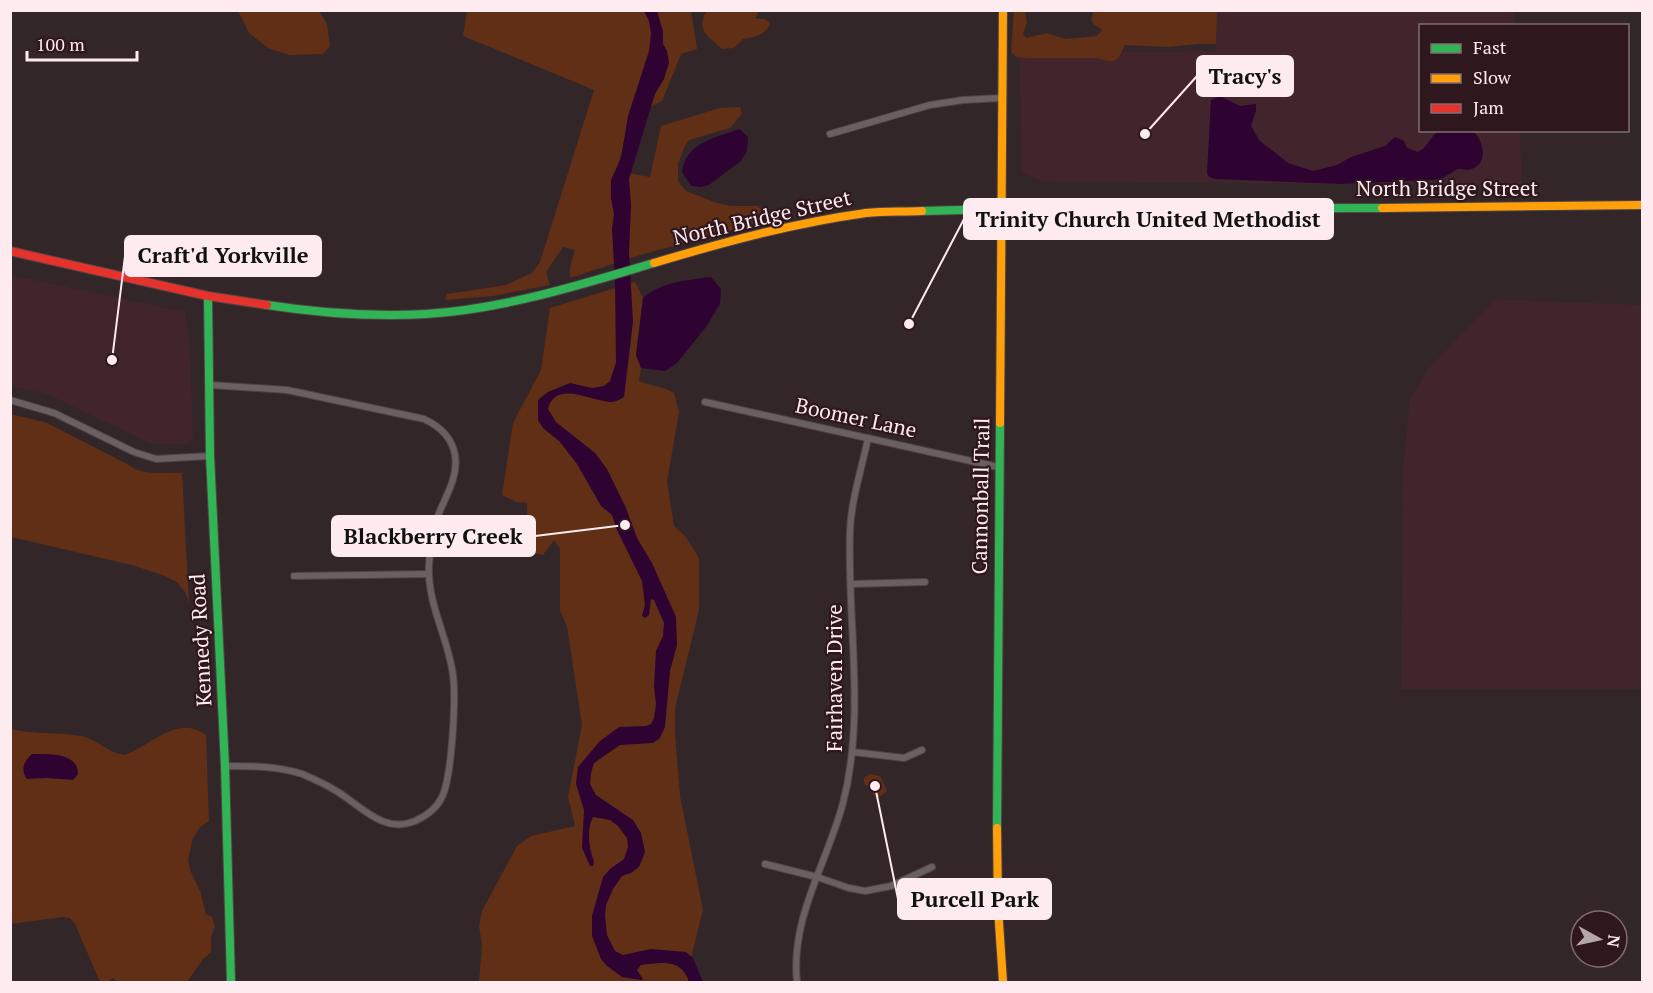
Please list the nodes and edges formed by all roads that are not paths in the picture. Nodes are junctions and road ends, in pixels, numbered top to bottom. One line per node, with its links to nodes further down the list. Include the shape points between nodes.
1 (1003, 10): 2 (main road, Cannonball Trail)
2 (1002, 99): 3 (street, via 930,105); 5 (main road, Cannonball Trail)
3 (830, 134)
4 (1642, 205): 5 (main road, North Bridge Street)
5 (1001, 209): 7 (main road, North Bridge Street, via 868,213 788,227 726,241 589,282 487,306 427,314 357,315); 13 (main road, Cannonball Trail)
6 (10, 251): 7 (main road, North Bridge Street)
7 (208, 296): 8 (main road, Kennedy Road)
8 (210, 385): 12 (main road, Kennedy Road); 14 (street, via 287,390 424,419 439,428 453,448 455,472 434,526)
9 (10, 400): 12 (street, via 54,412 156,459)
10 (705, 402): 11 (street, Boomer Lane)
11 (868, 438): 13 (street, Boomer Lane); 17 (street, Fairhaven Drive, via 850,528)
12 (210, 456): 20 (main road, Kennedy Road)
13 (998, 467): 26 (main road, Cannonball Trail, via 997,838)
14 (429, 574): 15 (street); 20 (street, via 435,614 452,670 454,695 447,782 442,798 430,812 408,823 385,822 326,785 300,774 266,767)
15 (294, 576)
16 (925, 582): 17 (street)
17 (851, 584): 19 (street, Fairhaven Drive)
18 (922, 750): 19 (street, via 904,758)
19 (853, 752): 23 (street, Fairhaven Drive, via 842,806)
20 (225, 766): 24 (main road, Kennedy Road)
21 (765, 864): 23 (street)
22 (932, 867): 23 (street, via 891,886 872,890)
23 (817, 878): 25 (street, Fairhaven Drive, via 797,944)
24 (231, 982)
25 (797, 982)
26 (1003, 982)

